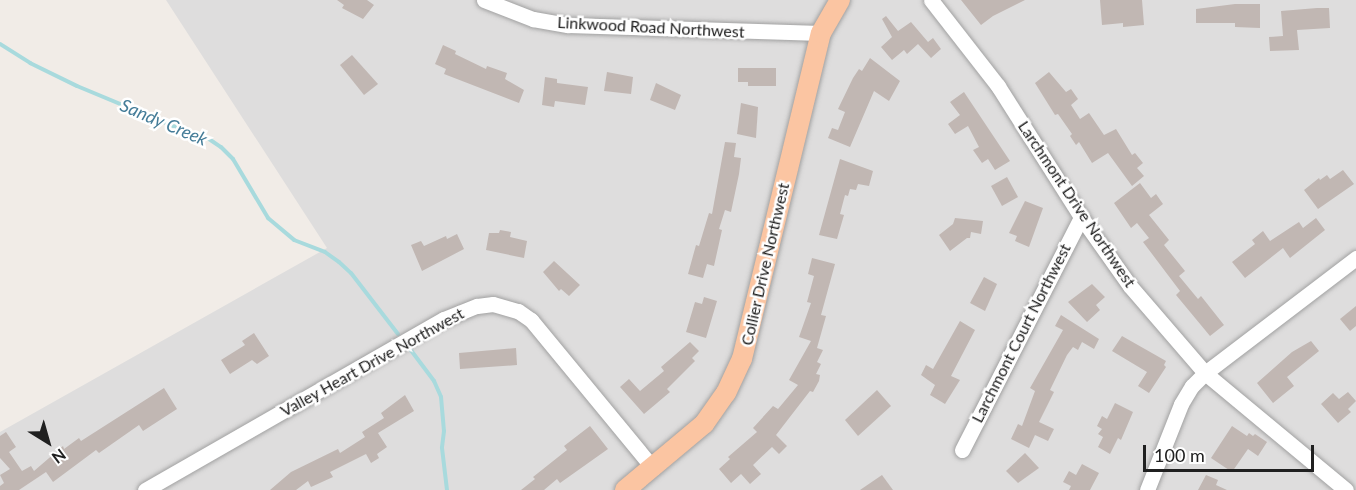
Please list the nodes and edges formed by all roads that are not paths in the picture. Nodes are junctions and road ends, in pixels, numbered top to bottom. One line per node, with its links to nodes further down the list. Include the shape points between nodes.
1 (840, 0): 4 (main road, Collier Drive Northwest)
2 (931, 0): 5 (street, Larchmont Drive Northwest, via 998,86)
3 (488, 1): 4 (street, Linkwood Road Northwest, via 533,19 568,25)
4 (821, 33): 9 (main road, Collier Drive Northwest, via 742,359 726,393 704,424)
5 (1081, 216): 7 (street, Larchmont Drive Northwest, via 1130,286); 8 (street, Larchmont Court Northwest)
6 (1356, 258): 7 (street)
7 (1205, 373): 12 (street, via 1181,404); 13 (street, Larchmont Drive Northwest)
8 (962, 450)
9 (653, 468): 10 (street, Valley Heart Drive Northwest, via 531,320 493,303 444,319); 11 (main road, Collier Drive Northwest)
10 (145, 490)
11 (625, 490)
12 (1147, 490)
13 (1346, 490)

